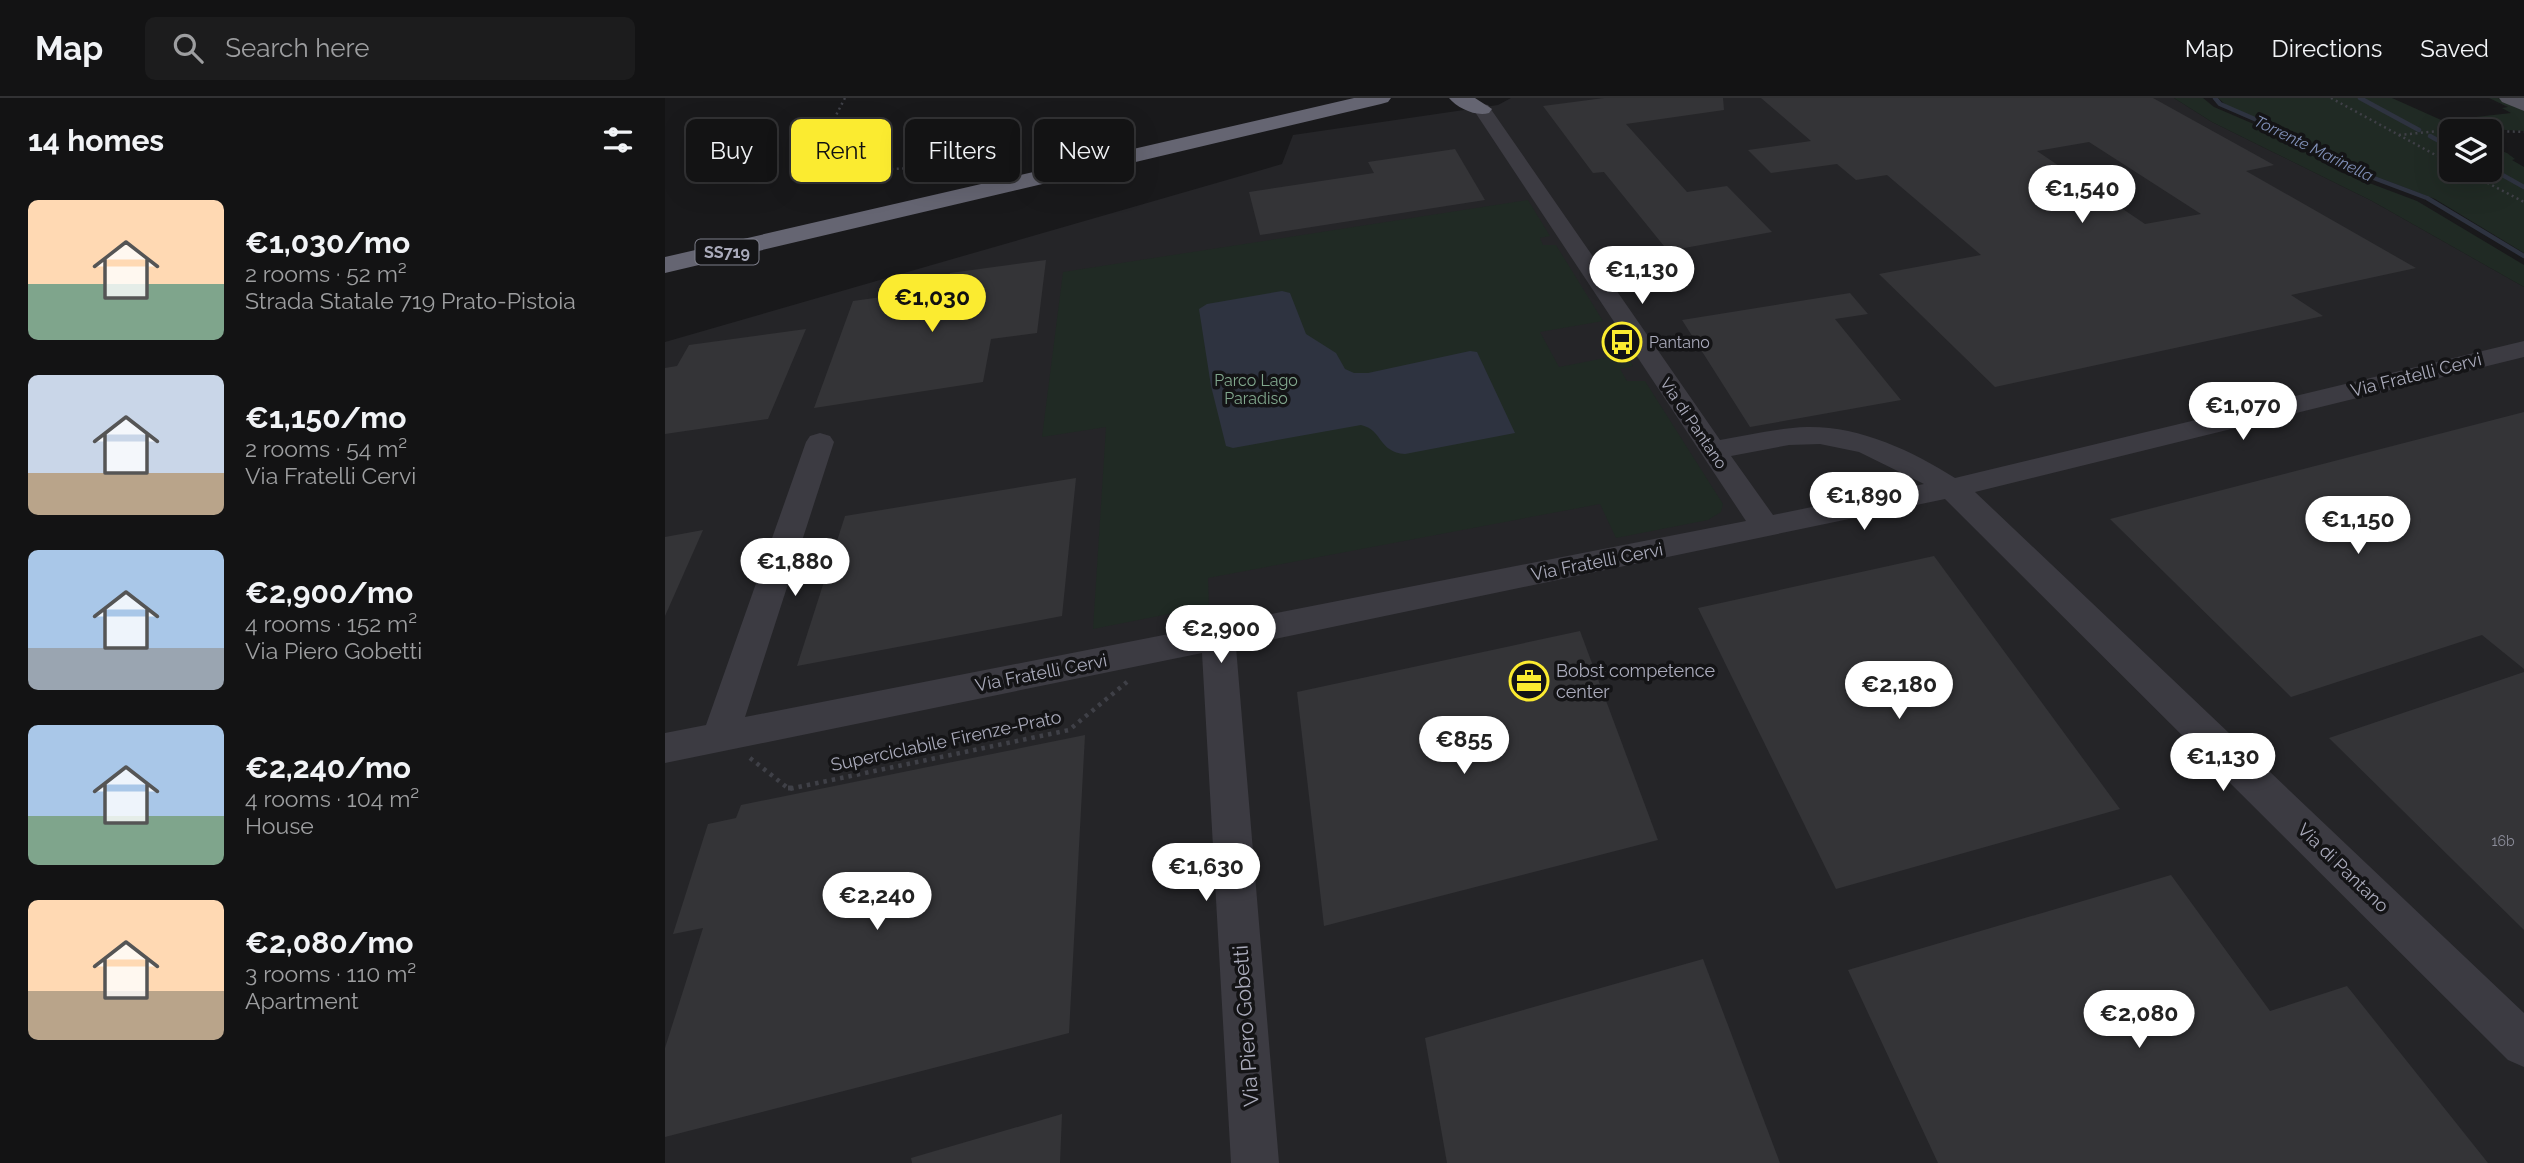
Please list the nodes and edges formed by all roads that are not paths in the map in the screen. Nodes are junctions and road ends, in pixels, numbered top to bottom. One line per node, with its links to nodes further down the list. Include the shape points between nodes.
1 (1325, 98): 9 (highway)
2 (1397, 98): 6 (highway)
3 (1459, 98): 8 (highway)
4 (2509, 98): 7 (main road)
5 (2518, 98): 7 (main road)
6 (1365, 99): 9 (highway, SS719); 10 (highway, SS719)
7 (2524, 103)
8 (1480, 104): 17 (street, Via di Pantano)
9 (1288, 112): 10 (highway, SS719)
10 (783, 235): 11 (highway, via 716,241); 12 (highway, SS719); 13 (highway, SS719); 14 (highway, via 737,256)
11 (665, 253)
12 (665, 260)
13 (665, 265)
14 (665, 273)
15 (2524, 349): 18 (street, Via Fratelli Cervi)
16 (820, 442): 21 (street)
17 (1713, 450): 18 (street, Via di Pantano, via 1782,439 1834,437 1863,444); 19 (street, Via di Pantano)
18 (1951, 488): 19 (street, Via Fratelli Cervi); 23 (street, Via di Pantano)
19 (1766, 527): 20 (street, Via Fratelli Cervi)
20 (1218, 637): 21 (street, Via Fratelli Cervi); 24 (street, Via Piero Gobetti)
21 (733, 746): 22 (street, Via Fratelli Cervi)
22 (665, 748)
23 (2524, 1044)
24 (1255, 1163)

